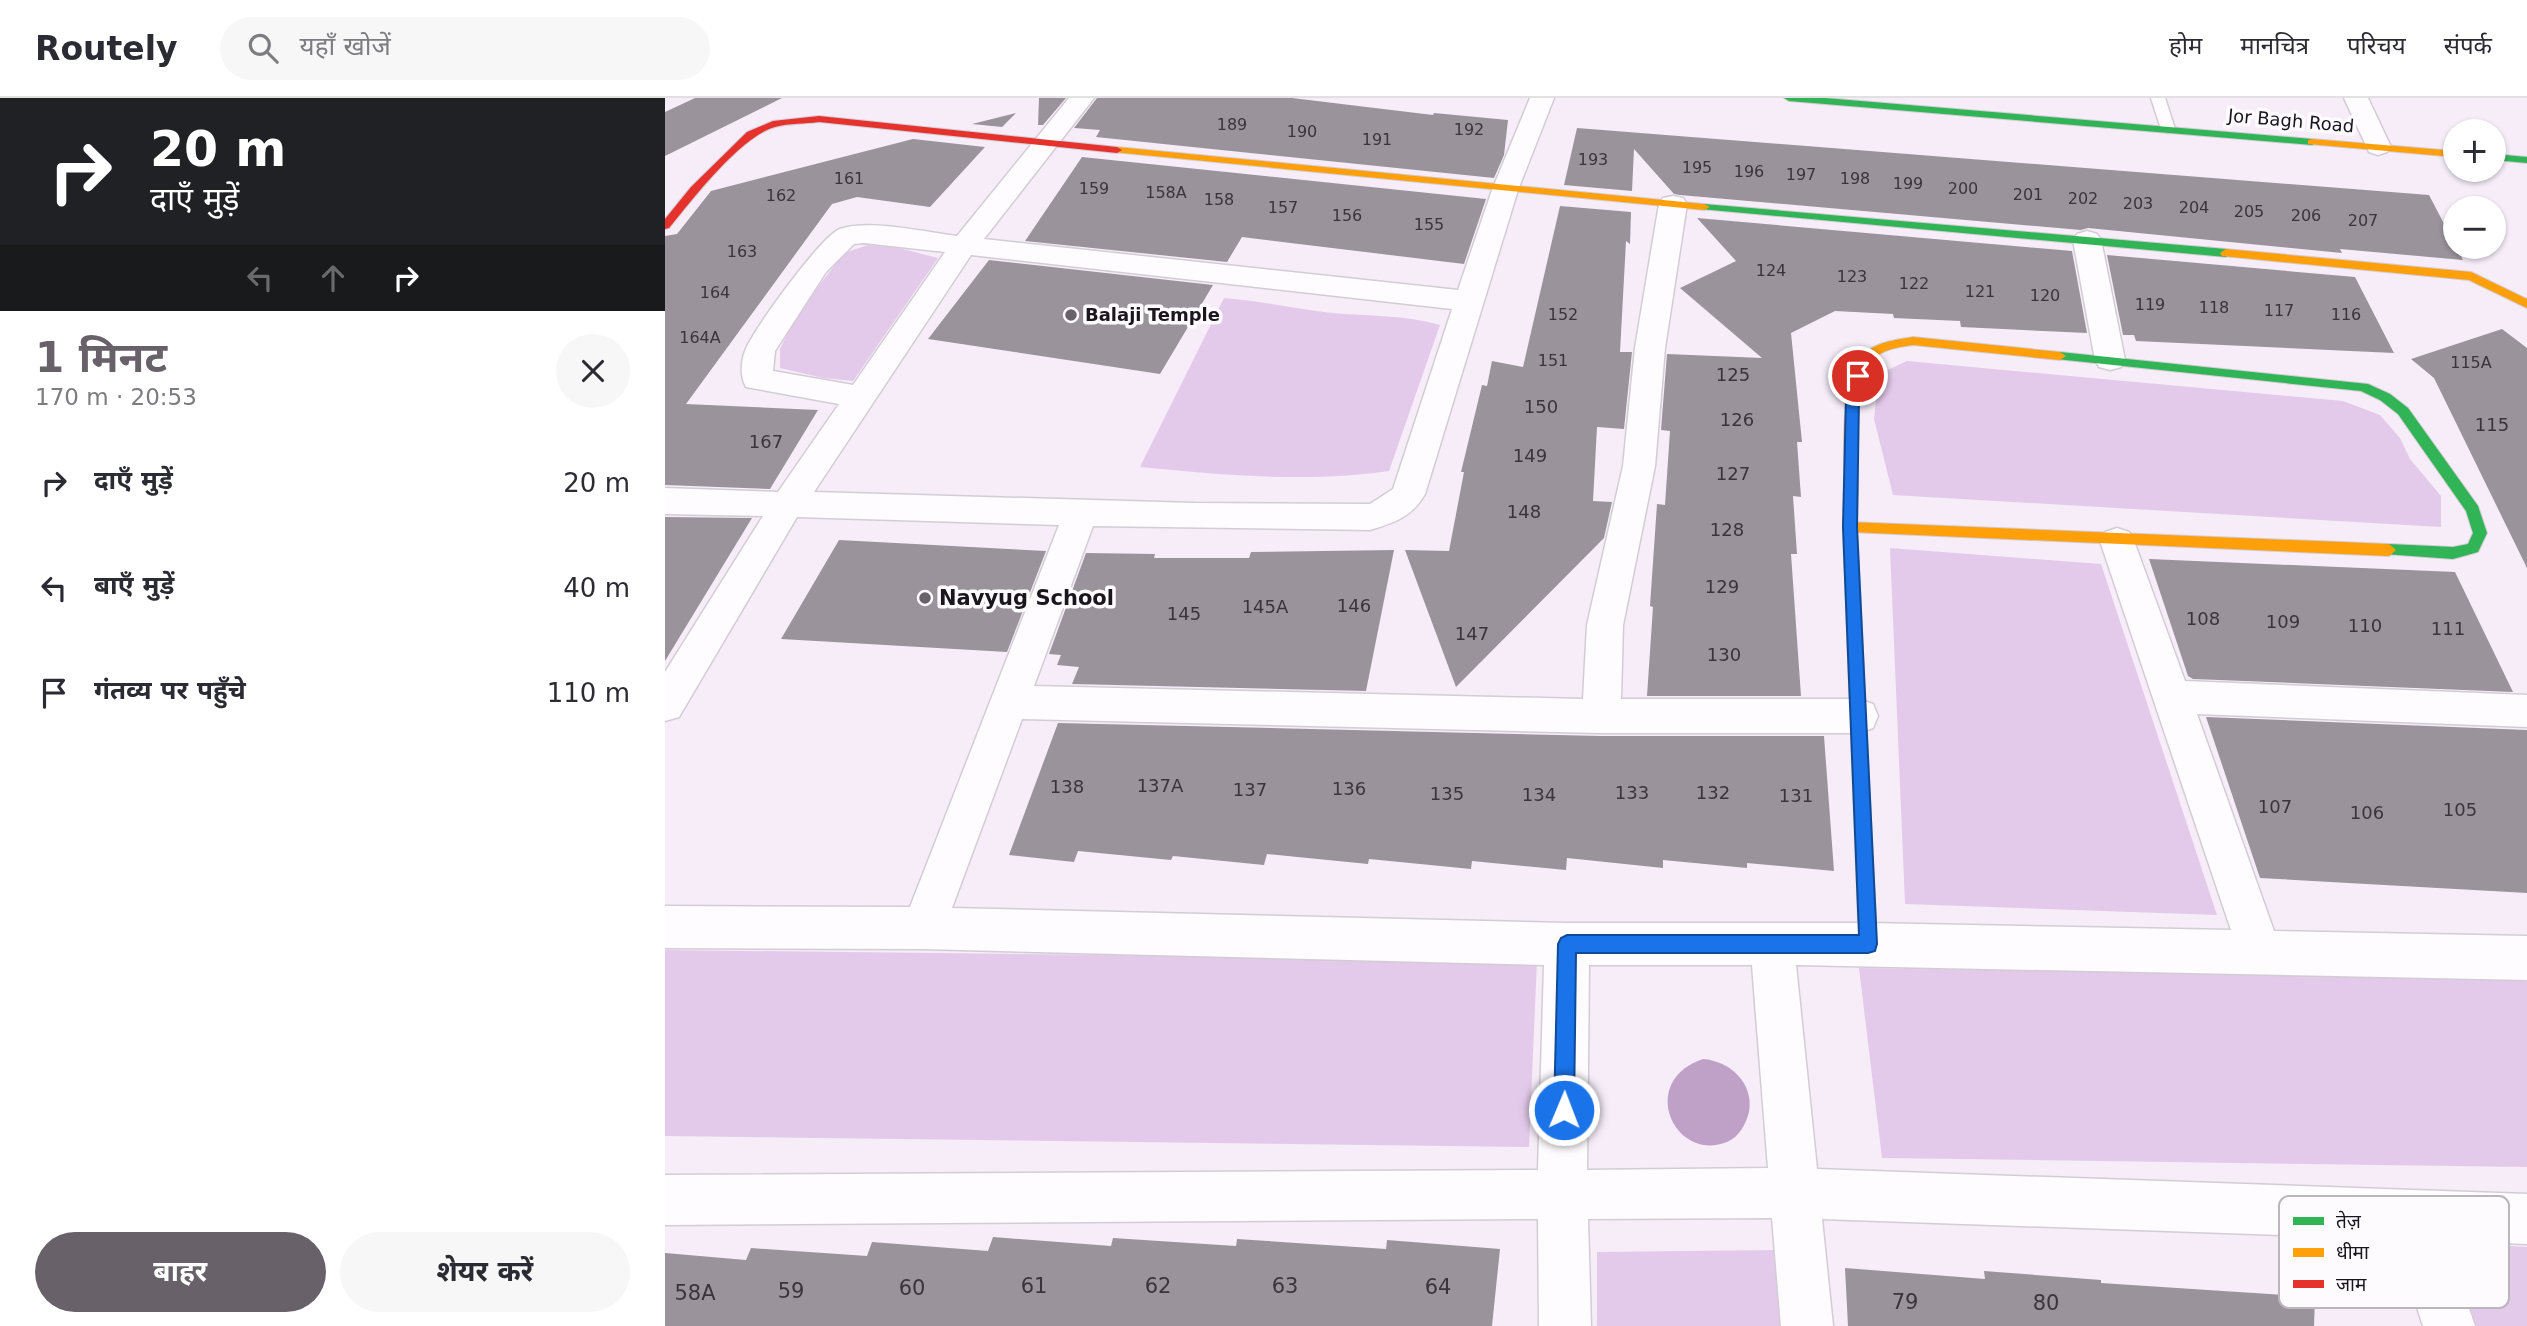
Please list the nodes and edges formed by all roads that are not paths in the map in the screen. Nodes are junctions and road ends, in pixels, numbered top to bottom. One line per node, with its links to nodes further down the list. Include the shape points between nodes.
1 (1082, 98): 7 (street)
2 (1542, 98): 12 (street)
3 (1789, 98): 6 (street, Jor Bagh Road)
4 (2158, 98): 6 (lane)
5 (2356, 98): 8 (street)
6 (2168, 130): 8 (street, Jor Bagh Road)
7 (1049, 141): 12 (street); 14 (street, via 909,127 793,120 773,124 751,135 695,189); 16 (street)
8 (2378, 147): 9 (street, Jor Bagh Road)
9 (2443, 153)
10 (2506, 158): 11 (street)
11 (2527, 160)
12 (1504, 190): 13 (street); 17 (street)
13 (1672, 204): 15 (street); 30 (street, via 1650,348 1637,478 1605,625)
14 (665, 226)
15 (2087, 240): 18 (street, via 2471,276); 19 (street)
16 (963, 246): 17 (street); 20 (street); 20 (street, via 865,234 846,236 815,266 760,351 757,379)
17 (1468, 300): 23 (street, via 1408,494 1400,506 1370,517)
18 (2527, 304)
19 (2111, 360): 24 (street, via 1913,341 1888,345 1869,356 1853,397); 25 (street, via 2330,382 2363,387 2385,397 2403,411 2473,510 2480,533 2473,548 2453,553)
20 (860, 397): 22 (street)
21 (665, 501): 22 (street)
22 (788, 504): 23 (street); 26 (street)
23 (1081, 513): 28 (street)
24 (1850, 527): 25 (street); 31 (street)
25 (2117, 541): 27 (street)
26 (669, 693)
27 (2171, 697): 29 (street); 37 (street)
28 (1009, 702): 30 (street); 33 (street)
29 (2527, 711)
30 (1601, 716): 31 (street)
31 (1859, 716): 35 (street)
32 (665, 927): 33 (street)
33 (923, 928): 34 (street)
34 (1567, 944): 36 (street); 39 (street)
35 (1868, 944): 36 (street); 37 (street)
36 (1772, 946): 40 (street)
37 (2260, 952): 38 (street)
38 (2527, 958)
39 (1562, 1193): 40 (street); 41 (street); 46 (street)
40 (1796, 1193): 42 (street); 47 (street)
41 (665, 1200)
42 (2279, 1211)
43 (2509, 1219): 44 (street)
44 (2527, 1219)
45 (2443, 1308): 48 (street)
46 (1565, 1326)
47 (1807, 1326)
48 (2449, 1326)

